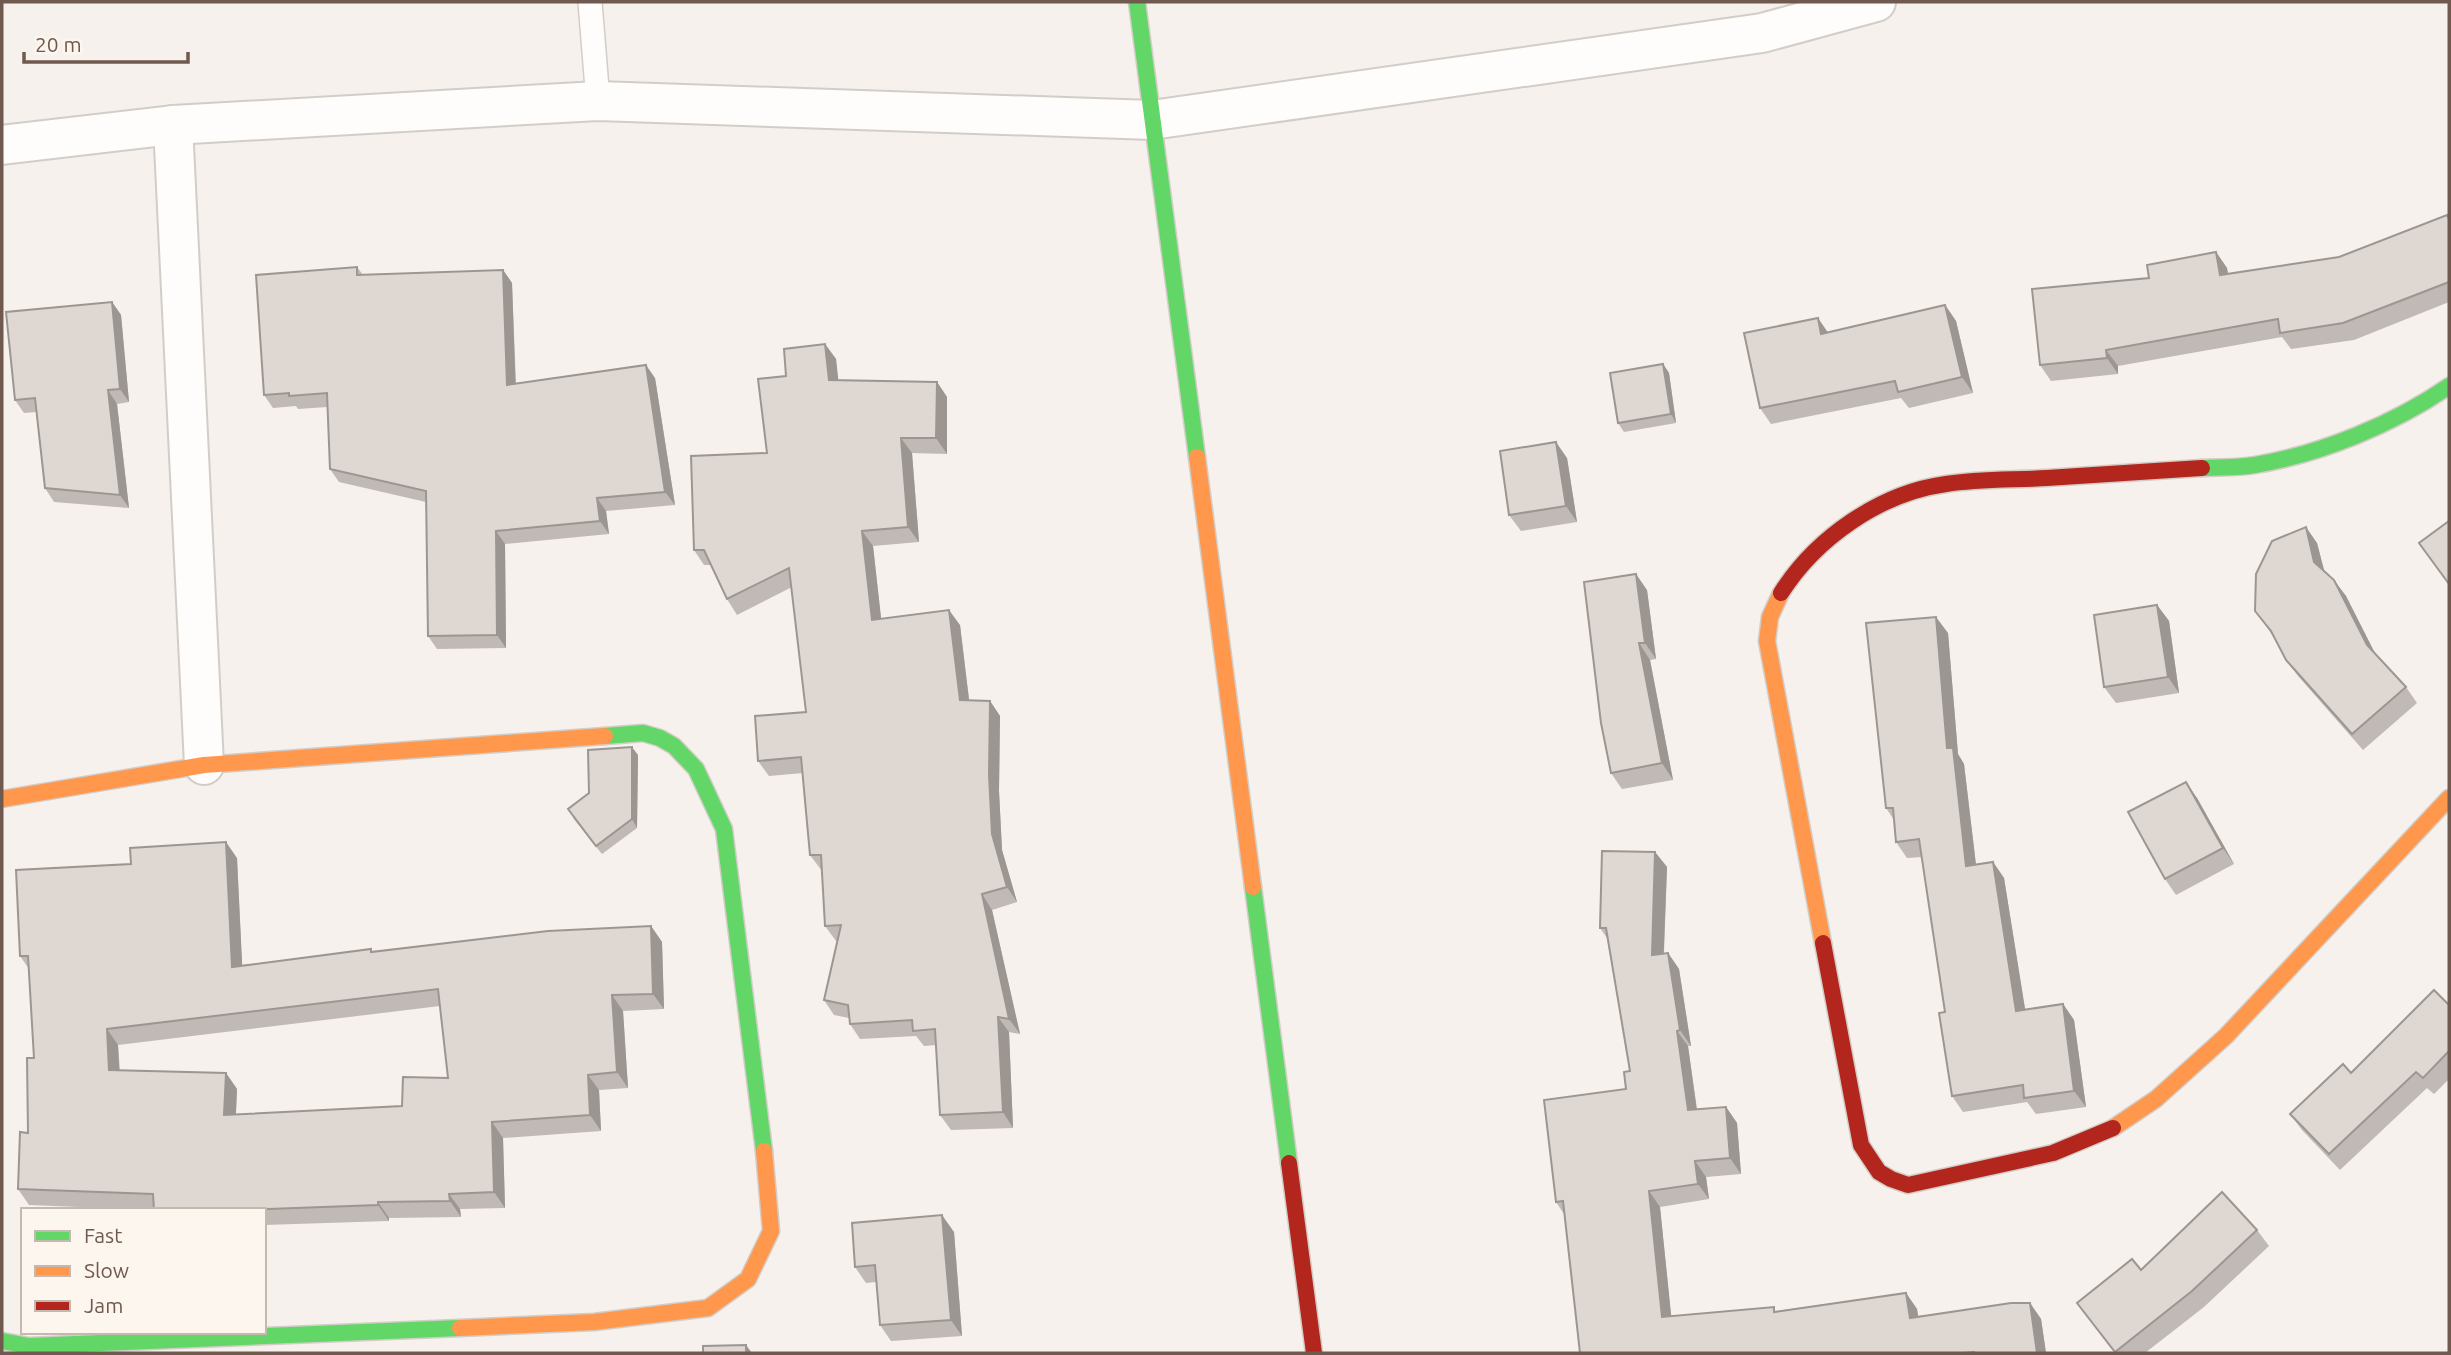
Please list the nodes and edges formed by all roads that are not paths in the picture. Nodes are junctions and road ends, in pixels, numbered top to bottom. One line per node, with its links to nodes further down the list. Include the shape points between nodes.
1 (590, 2): 4 (lane)
2 (1137, 2): 5 (street)
3 (1875, 2): 5 (street, via 1762,33)
4 (598, 100): 5 (street); 6 (street)
5 (1152, 120): 14 (street)
6 (173, 125): 7 (street); 9 (street)
7 (2, 145)
8 (2449, 386): 11 (street, via 2426,402 2339,443 2255,465 1944,484 1895,499 1862,516 1818,545 1796,569 1770,616 1767,641 1867,1158 1877,1173 1908,1185 2053,1153 2106,1133 2156,1099 2226,1035)
9 (204, 765): 10 (street); 13 (street, via 643,733 662,736 687,756 724,829 771,1231 748,1279 708,1308)
10 (2, 799)
11 (2449, 799)
12 (2, 1340): 13 (street, via 29,1346)
13 (380, 1341)
14 (1314, 1353)

